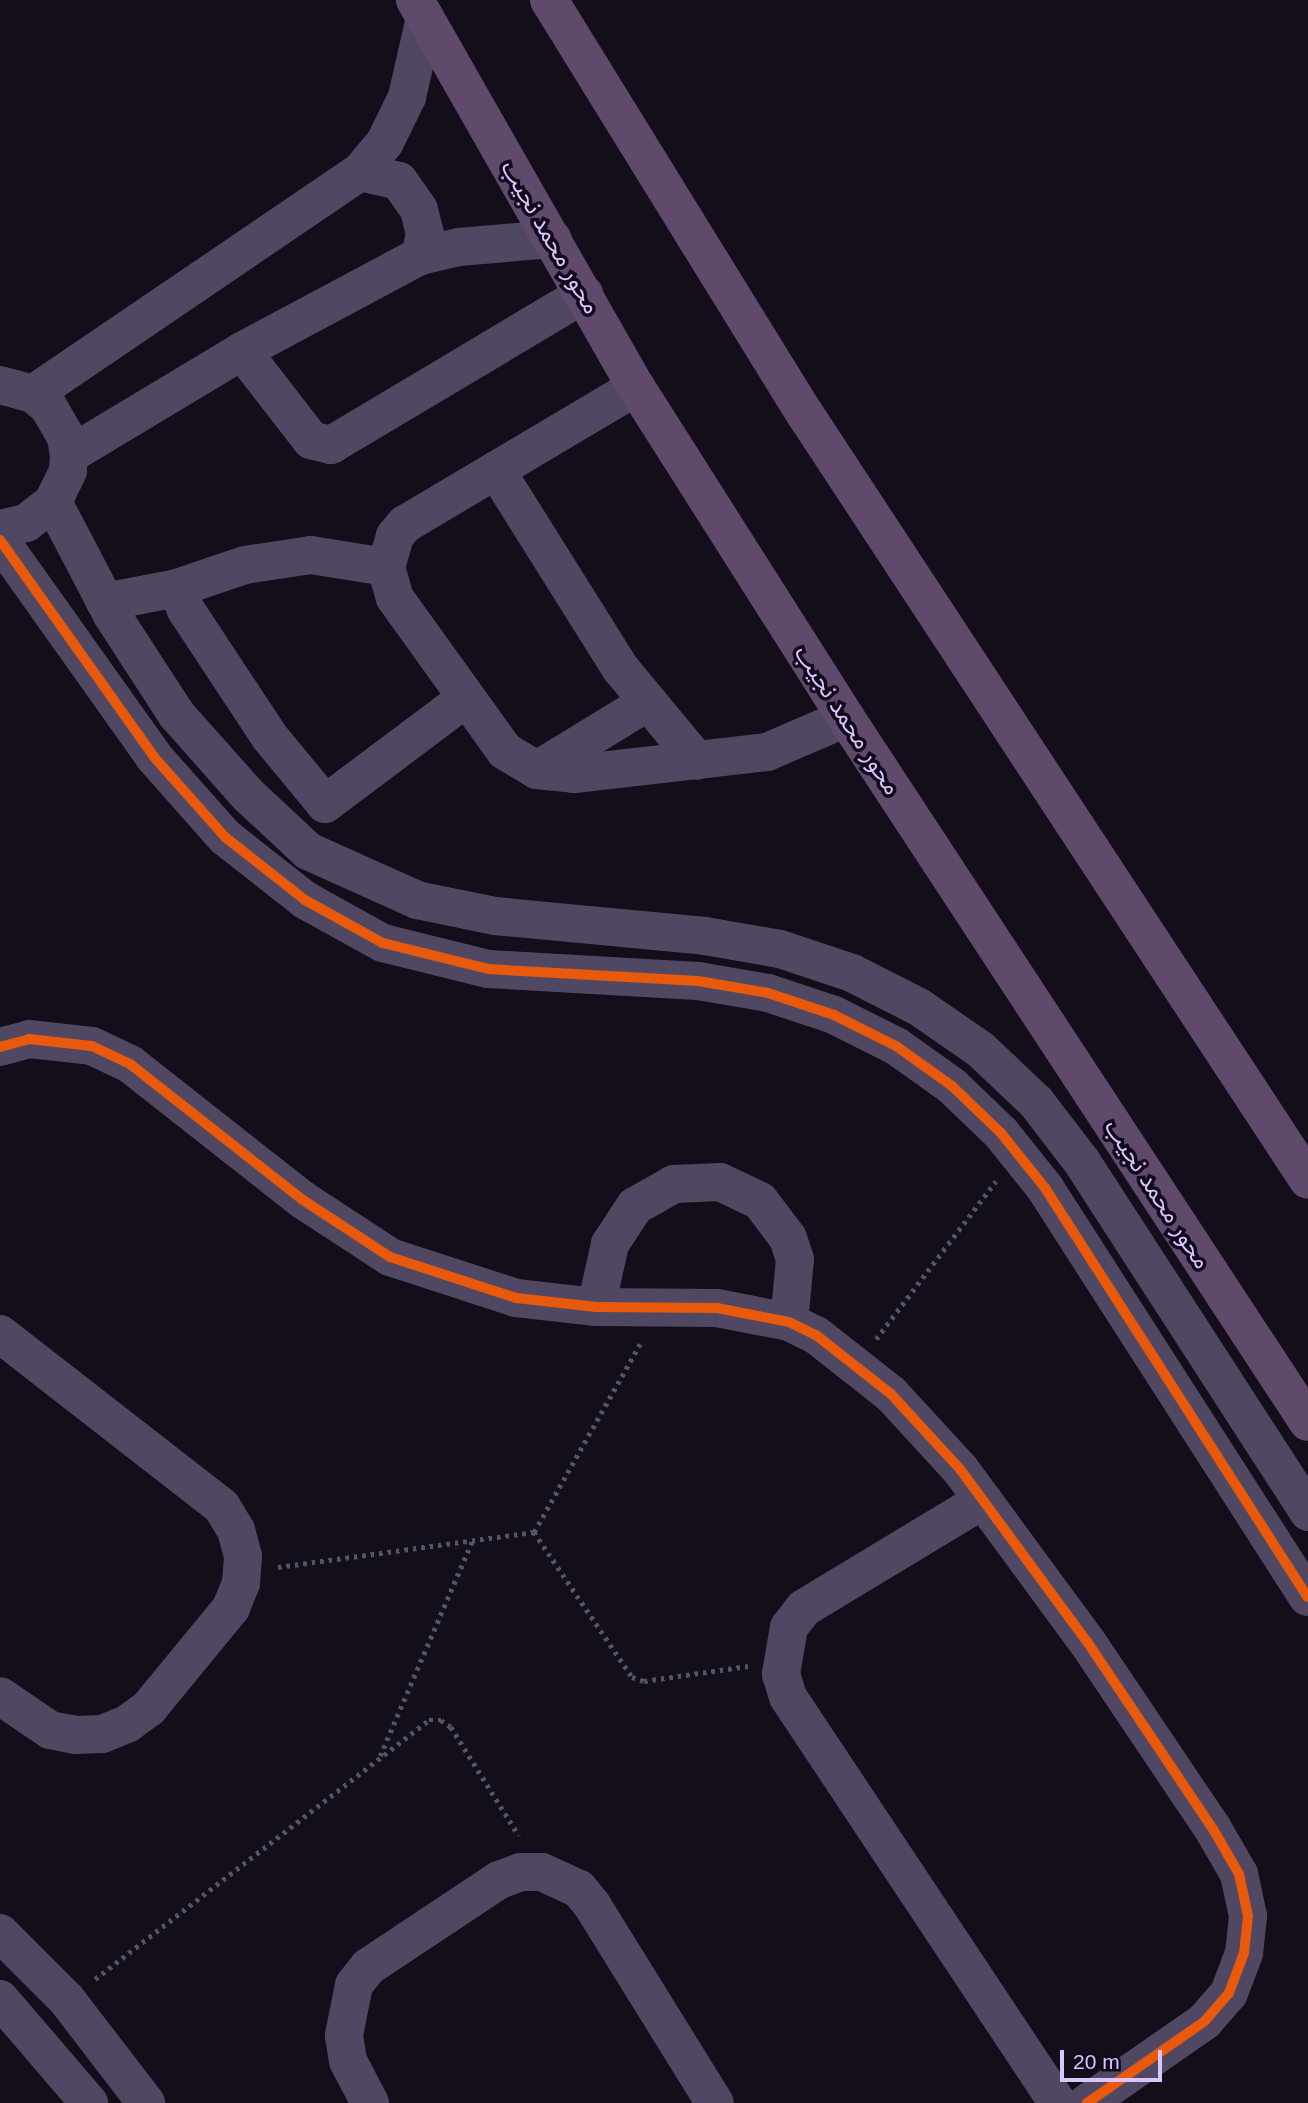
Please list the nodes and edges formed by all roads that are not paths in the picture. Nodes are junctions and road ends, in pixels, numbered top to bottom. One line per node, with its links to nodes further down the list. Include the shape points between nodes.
1 (549, 0): 24 (main road, via 805,414)
2 (420, 9): 3 (street, via 407,97 385,142); 4 (main road, محور محمد نجيب)
3 (360, 172): 5 (street, via 399,181 419,210 425,234); 8 (street)
4 (553, 239): 5 (street, via 459,247); 6 (main road, محور محمد نجيب)
5 (420, 256): 7 (street)
6 (584, 294): 7 (street, via 331,444 311,440); 9 (main road, محور محمد نجيب)
7 (242, 351): 10 (street)
8 (9, 387): 10 (street, via 59,420)
9 (636, 387): 11 (street); 20 (main road, محور محمد نجيب)
10 (69, 454): 12 (street, via 68,471)
11 (496, 470): 15 (street, via 405,524 395,536); 19 (street, via 621,669)
12 (53, 502): 13 (street, via 26,523); 17 (street)
13 (0, 529)
14 (0, 540): 31 (street, via 154,757 225,837 305,900 383,943 488,968 698,981 768,993 834,1015 896,1046 952,1086 1045,1188)
15 (386, 567): 16 (street, via 311,555 245,565); 18 (street, via 395,597)
16 (177, 589): 17 (street); 18 (street, via 186,610 270,736 325,804)
17 (105, 602): 30 (street, via 177,715 248,795 308,851 417,900 780,949 874,984 919,1007 981,1050 1035,1102 1082,1162)
18 (466, 698): 22 (street, via 505,751)
19 (648, 702): 21 (street); 22 (street)
20 (846, 718): 21 (street, via 778,749); 28 (main road, محور محمد نجيب)
21 (697, 761): 22 (street, via 574,774)
22 (537, 770)
23 (0, 1047): 25 (street, via 29,1039 92,1046 130,1063 303,1200 390,1257 516,1298)
24 (1308, 1181)
25 (596, 1307): 26 (street, via 717,1308); 26 (street, via 610,1244 635,1206 674,1184 720,1182 760,1201 788,1238 794,1259)
26 (789, 1322): 29 (street, via 857,1364 921,1424)
27 (0, 1334): 32 (street, via 222,1507 236,1530 243,1556 231,1608 149,1708 127,1724 102,1734 50,1730)
28 (1308, 1422)
29 (983, 1500): 39 (street, via 804,1608 789,1627 782,1661 788,1697); 40 (street, via 1088,1643 1213,1829 1239,1874 1248,1916 1244,1953 1229,1993 1205,2021)
30 (1308, 1512)
31 (1308, 1597)
32 (0, 1696)
33 (0, 1933): 36 (street, via 67,2000)
34 (0, 1999): 35 (street)
35 (89, 2103)
36 (146, 2103)
37 (370, 2103): 38 (street, via 348,2061 344,2035 354,1985 368,1967 499,1880 522,1872 542,1872 579,1889)
38 (715, 2103)
39 (1058, 2103)
40 (1087, 2103)

